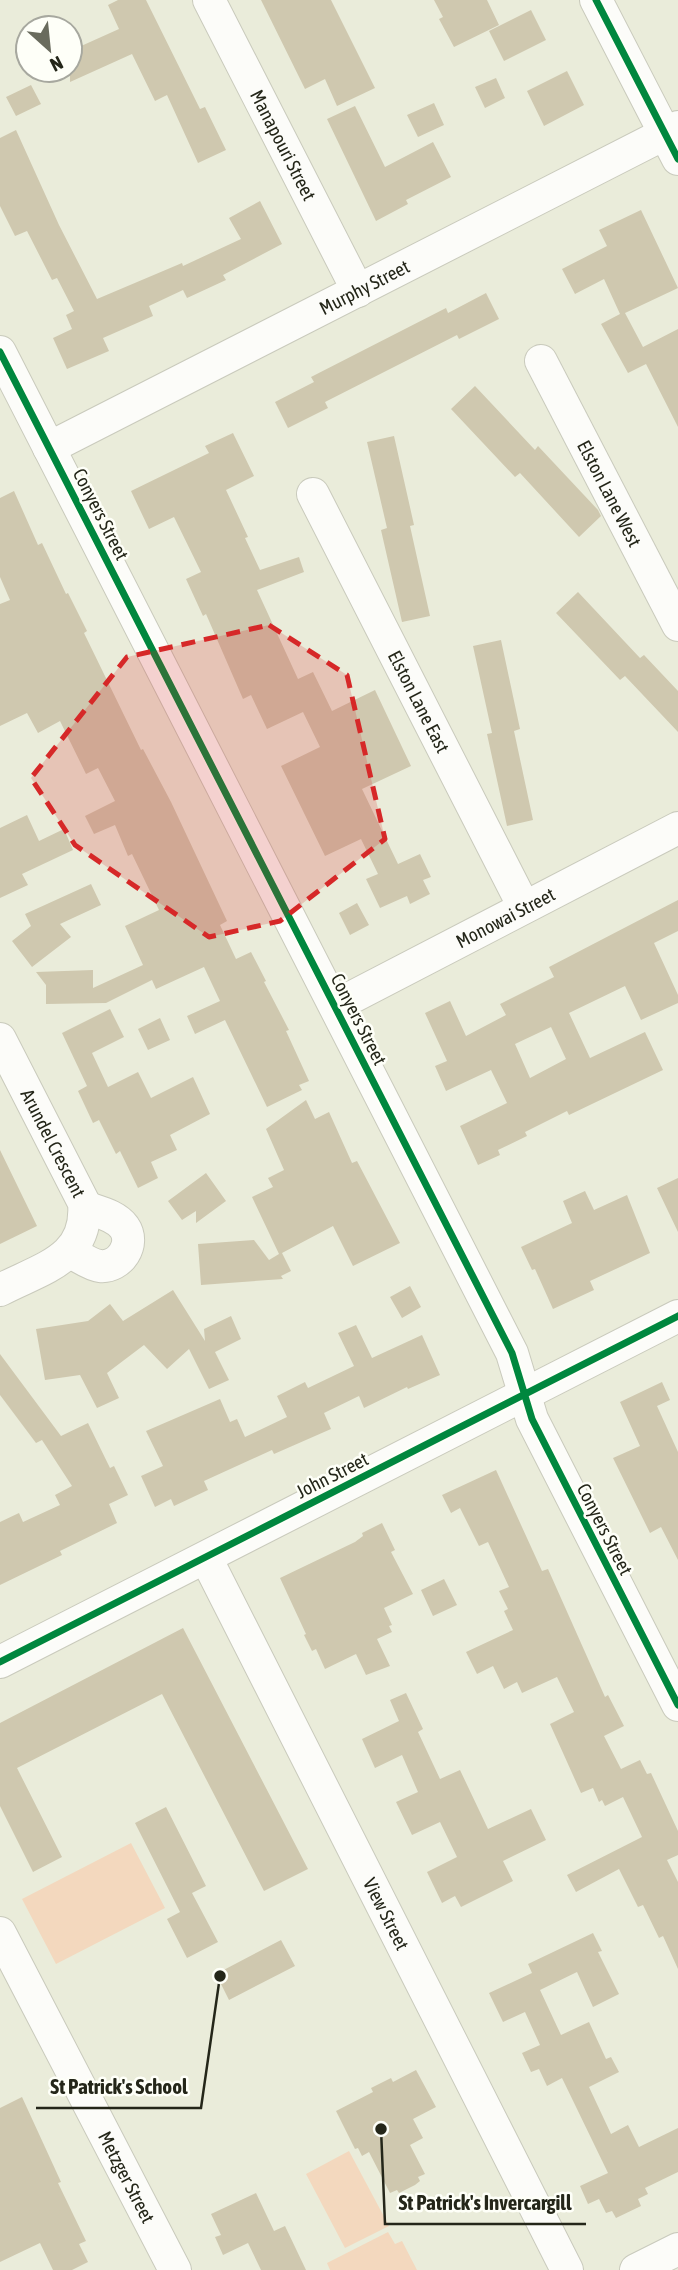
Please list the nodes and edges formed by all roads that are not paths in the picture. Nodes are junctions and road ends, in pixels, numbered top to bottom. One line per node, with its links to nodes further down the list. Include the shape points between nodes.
1 (209, 0): 4 (street, Manapouri Street)
2 (596, 0): 3 (street)
3 (674, 140): 4 (street, Murphy Street)
4 (358, 290): 7 (street, Murphy Street)
5 (0, 352): 7 (street, Conyers Street)
6 (541, 361): 9 (street, Elston Lane West)
7 (49, 448): 12 (street, Conyers Street)
8 (313, 494): 11 (street, Elston Lane East)
9 (678, 625)
10 (678, 828): 11 (street, Monowai Street)
11 (524, 907): 12 (street, Monowai Street)
12 (335, 1006): 18 (street, Conyers Street, via 512,1353)
13 (0, 1039): 14 (street, Arundel Crescent)
14 (85, 1207): 15 (street, Arundel Crescent, via 83,1234); 15 (street, via 118,1222 128,1244 122,1257 107,1265)
15 (70, 1252): 16 (street)
16 (0, 1290)
17 (678, 1316): 18 (street, John Street)
18 (524, 1394): 19 (street, John Street); 21 (street, Conyers Street, via 531,1419)
19 (206, 1558): 20 (street, John Street); 25 (street, View Street)
20 (0, 1662)
21 (678, 1706)
22 (0, 1933): 24 (street, Metzger Street)
23 (678, 2249): 26 (street)
24 (175, 2270)
25 (567, 2270)
26 (636, 2270)

